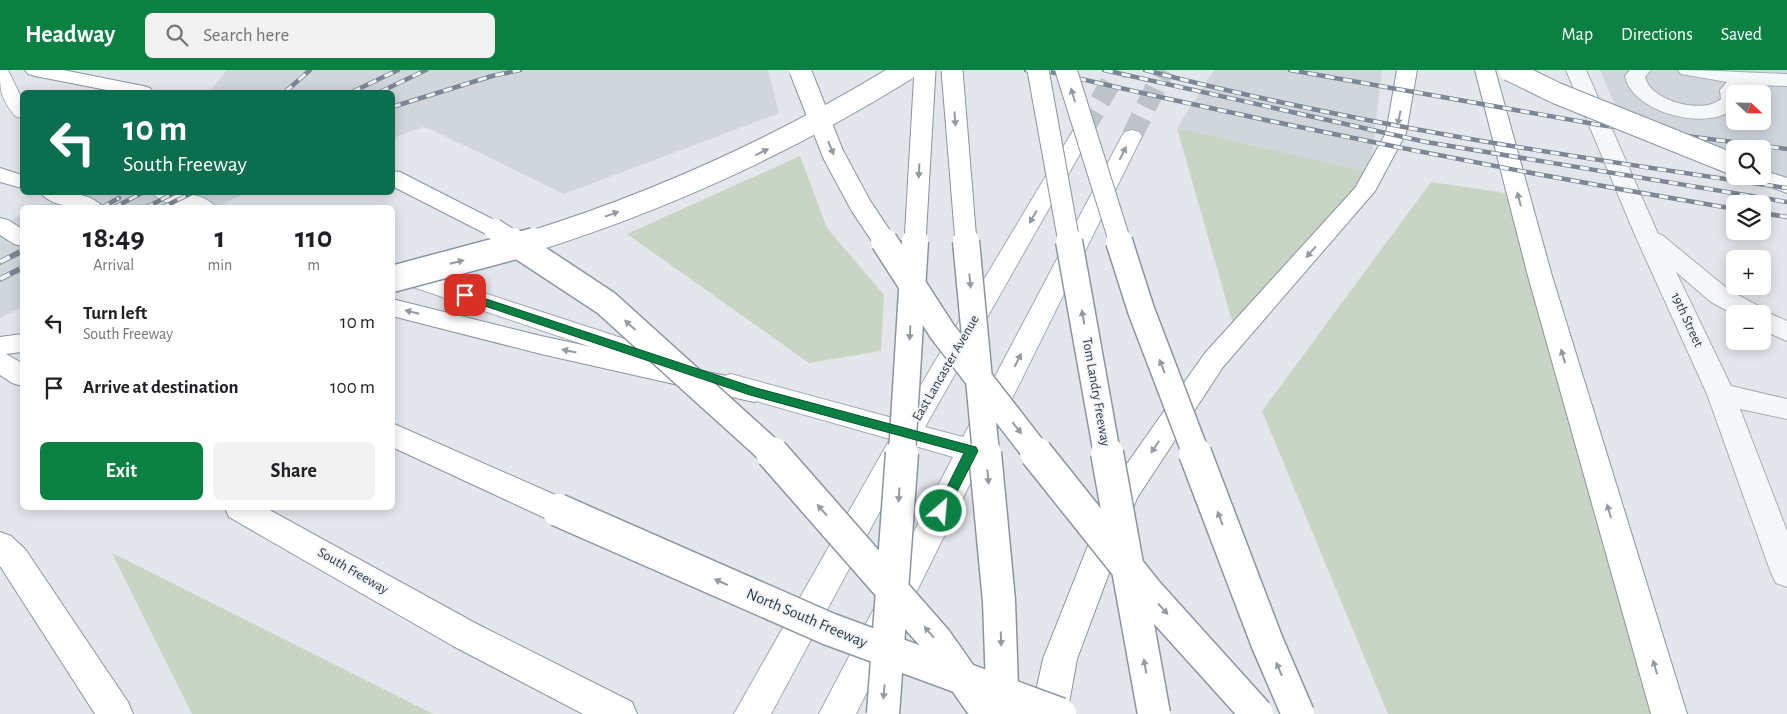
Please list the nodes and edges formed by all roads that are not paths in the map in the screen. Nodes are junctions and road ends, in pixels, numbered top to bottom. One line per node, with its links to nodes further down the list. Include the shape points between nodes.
1 (35, 70): 17 (main road)
2 (800, 70): 63 (main road, one-way to 63, bridge, via 833,154 861,206 942,330 1147,592)
3 (906, 70): 35 (main road, one-way to 3, bridge, via 550,236 680,189 789,139)
4 (925, 70): 57 (main road, one-way to 57, bridge)
5 (952, 70): 59 (main road, one-way to 59, bridge, via 999,600)
6 (1038, 70): 62 (main road, Tom Landry Freeway, one-way to 6, bridge)
7 (1066, 70): 64 (main road, one-way to 7, bridge, via 1267,642 1141,310)
8 (1407, 70): 60 (main road, one-way to 60, via 1396,133 1364,191 1214,360 1123,494 1060,659)
9 (1485, 70): 65 (main road, one-way to 9, via 1540,276)
10 (1509, 70): 21 (main road, bridge, via 1556,93)
11 (1576, 70): 32 (street, 19th Street)
12 (1641, 70): 15 (street, via 1635,76 1637,86 1650,98 1673,108 1696,112 1726,108 1731,101 1730,90)
13 (1688, 70): 15 (street)
14 (0, 72): 18 (main road)
15 (1743, 79): 16 (street)
16 (1787, 80)
17 (133, 90)
18 (20, 110)
19 (1084, 129): 47 (main road, East Lancaster Avenue, one-way to 47)
20 (1132, 136): 49 (main road, one-way to 20)
21 (1726, 161)
22 (0, 175): 25 (main road)
23 (395, 179): 58 (main road, one-way to 23, bridge, via 936,640 766,446 606,303 494,229)
24 (1771, 180): 26 (main road)
25 (20, 181)
26 (1787, 186)
27 (59, 195): 29 (main road)
28 (171, 195): 30 (main road)
29 (84, 205)
30 (197, 205)
31 (0, 225): 33 (main road)
32 (1647, 234): 36 (street, via 1720,296); 45 (street, 19th Street)
33 (20, 237)
34 (395, 272): 44 (main road)
35 (395, 277)
36 (1736, 305)
37 (395, 308): 44 (main road, one-way to 37, via 541,345)
38 (1771, 324): 39 (street)
39 (1787, 332)
40 (20, 343): 41 (main road)
41 (0, 346)
42 (0, 362): 43 (main road)
43 (20, 375)
44 (754, 392): 47 (main road)
45 (1721, 394): 46 (street); 52 (street, 19th Street)
46 (1787, 409)
47 (907, 434): 49 (main road); 55 (main road, East Lancaster Avenue)
48 (395, 435): 61 (main road, North South Freeway, one-way to 48, bridge, via 828,629)
49 (972, 451): 56 (main road)
50 (244, 510): 54 (main road, South Freeway, via 465,635)
51 (0, 545): 53 (main road, via 14,559)
52 (1787, 574)
53 (115, 714)
54 (619, 714)
55 (752, 714)
56 (837, 714)
57 (883, 714)
58 (988, 714)
59 (1003, 714)
60 (1049, 714)
61 (1060, 714)
62 (1154, 714)
63 (1257, 714)
64 (1298, 714)
65 (1669, 714)

